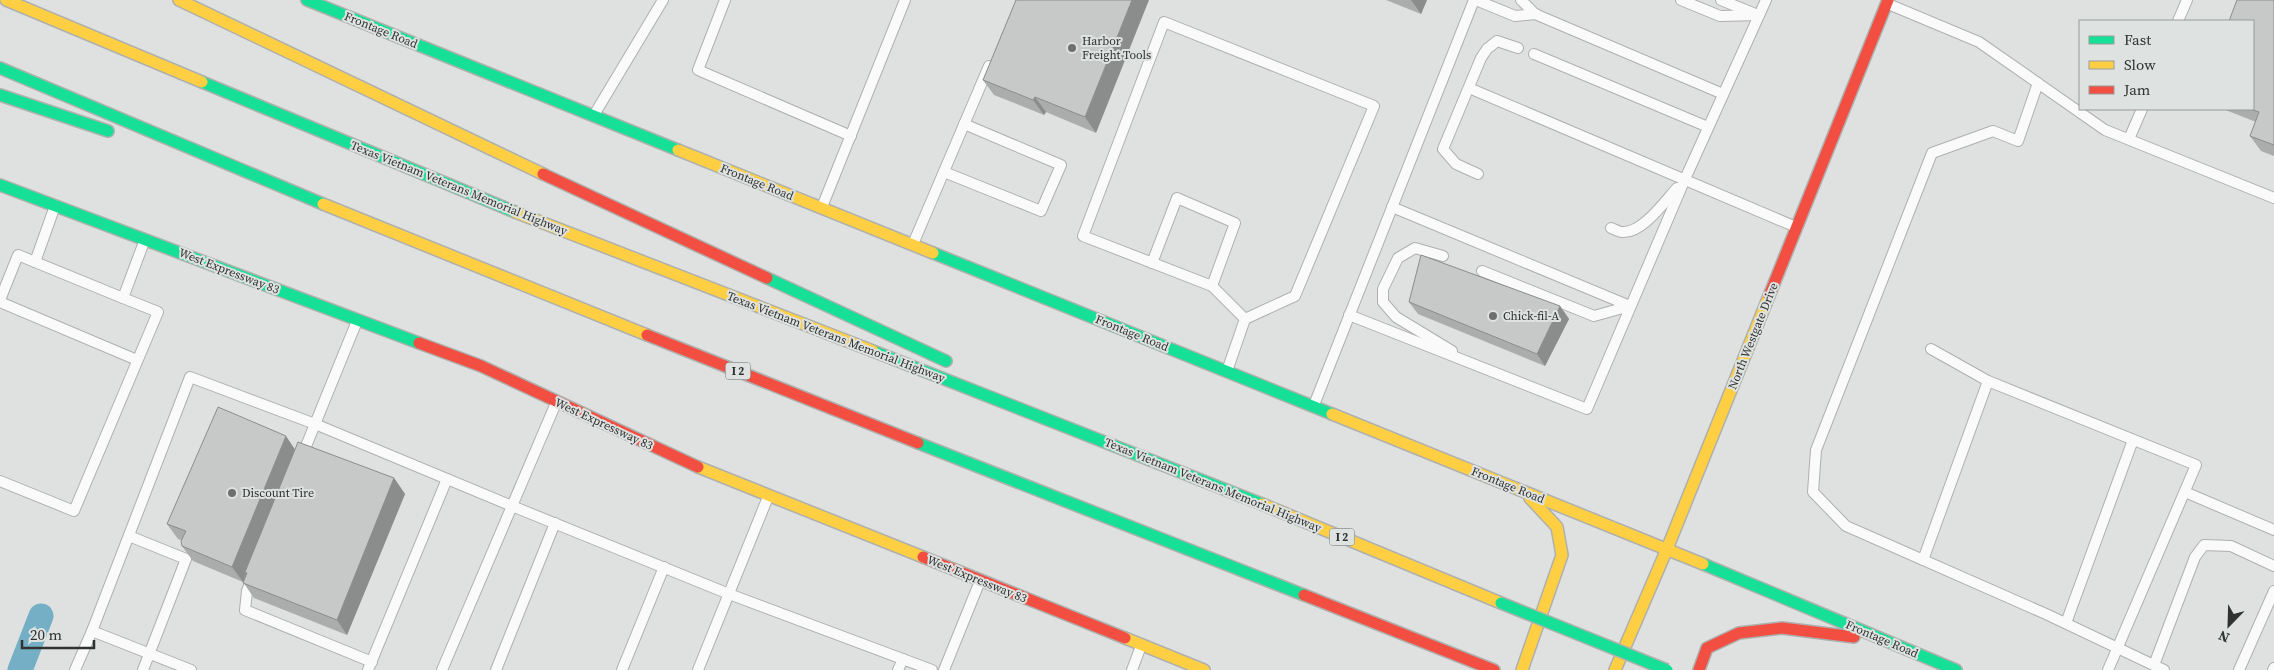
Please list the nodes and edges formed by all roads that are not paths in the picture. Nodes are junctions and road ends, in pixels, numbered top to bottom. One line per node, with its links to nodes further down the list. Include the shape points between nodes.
1 (6, 0): 69 (main road, Texas Vietnam Veterans Memorial Highway / I 2, via 554,228)
2 (179, 0): 60 (main road, via 571,188)
3 (307, 0): 26 (main road, Frontage Road)
4 (662, 0): 26 (lane)
5 (725, 0): 30 (lane, via 698,70)
6 (905, 0): 30 (lane)
7 (1475, 0): 14 (lane, via 1515,16); 40 (lane)
8 (1521, 0): 14 (lane)
9 (1681, 0): 15 (lane, via 1720,16)
10 (1721, 0): 15 (lane)
11 (1766, 0): 15 (lane)
12 (2187, 0): 16 (lane)
13 (1884, 1): 21 (lane, via 1979,42); 42 (main road, North Westgate Drive)
14 (1536, 14): 23 (lane)
15 (1759, 15): 23 (lane)
16 (2178, 20)
17 (1518, 48): 22 (lane, via 1497,41 1488,49)
18 (995, 53): 27 (lane)
19 (1534, 54): 28 (lane)
20 (0, 68): 38 (main road, I 2)
21 (2038, 83): 31 (lane, via 2105,130); 80 (lane, via 2018,141 1993,131 1932,153 1816,450 1813,492 1846,526)
22 (1469, 88): 34 (lane, via 1443,149 1456,164); 35 (lane)
23 (1723, 94): 28 (lane)
24 (0, 95): 29 (main road)
25 (2142, 110): 31 (lane)
26 (593, 116): 41 (main road, Frontage Road)
27 (964, 124): 33 (lane); 33 (lane, via 1061,165 1041,211)
28 (1708, 127): 35 (lane)
29 (122, 136)
30 (851, 136): 41 (lane)
31 (2129, 140): 37 (lane)
32 (168, 152): 38 (main road)
33 (944, 172): 45 (lane)
34 (1478, 174)
35 (1685, 180): 42 (lane); 43 (lane, via 1636,230 1622,232); 53 (lane)
36 (0, 185): 39 (main road, West Expressway 83)
37 (2274, 198)
38 (318, 202): 108 (main road, I 2)
39 (56, 206): 44 (main road, West Expressway 83); 47 (lane)
40 (1392, 207): 53 (lane); 54 (lane)
41 (822, 208): 45 (main road, Frontage Road)
42 (1797, 227): 79 (main road, North Westgate Drive)
43 (1611, 228)
44 (145, 240): 51 (lane); 55 (main road, West Expressway 83)
45 (913, 245): 61 (main road, Frontage Road)
46 (1443, 256): 59 (lane, via 1415,248 1398,258 1383,289 1383,302 1396,316)
47 (36, 262): 51 (lane); 52 (lane, via 18,255)
48 (1152, 263): 50 (lane); 50 (lane, via 1177,198 1235,223); 56 (lane, via 1083,236 1164,22 1374,106 1295,296)
49 (1482, 271): 53 (lane, via 1594,316)
50 (1212, 286): 56 (lane)
51 (123, 298): 58 (lane, via 158,312)
52 (0, 301): 58 (lane)
53 (1630, 306): 59 (lane, via 1587,409)
54 (1349, 315): 59 (lane); 65 (lane)
55 (357, 320): 64 (main road, West Expressway 83, via 481,366); 66 (lane)
56 (1245, 320): 61 (lane)
57 (1931, 349): 62 (lane)
58 (137, 360): 71 (lane, via 74,511)
59 (1477, 366)
60 (958, 367)
61 (1227, 372): 65 (main road, Frontage Road)
62 (1988, 381): 67 (lane); 80 (lane)
63 (1021, 396): 69 (main road)
64 (556, 402): 74 (main road, West Expressway 83, via 694,466); 75 (lane)
65 (1313, 406): 72 (main road, Frontage Road)
66 (315, 424): 68 (lane); 70 (lane); 78 (lane, via 190,377)
67 (2133, 440): 73 (lane, via 2196,465); 87 (lane)
68 (297, 468)
69 (1183, 471): 111 (main road, Texas Vietnam Veterans Memorial Highway / I 2, bridge)
70 (447, 479): 75 (lane); 95 (lane)
71 (0, 481)
72 (1516, 488): 79 (main road, Frontage Road); 109 (main road, via 1537,503 1557,527 1562,555)
73 (2185, 492): 77 (lane); 91 (lane)
74 (768, 496): 84 (main road, West Expressway 83); 86 (lane)
75 (512, 506): 76 (lane); 99 (lane)
76 (555, 523): 83 (lane); 100 (lane)
77 (2274, 530)
78 (129, 536): 88 (lane); 92 (lane, via 186,559)
79 (1667, 549): 89 (main road, Frontage Road); 110 (main road, North Westgate Drive)
80 (1923, 560): 87 (lane)
81 (258, 565): 95 (lane, via 247,591 245,610)
82 (2274, 566): 94 (lane, via 2231,546 2204,545 2195,557)
83 (664, 567): 86 (lane); 101 (lane)
84 (980, 580): 90 (main road, West Expressway 83); 105 (lane)
85 (2274, 591): 116 (lane)
86 (729, 594): 93 (lane); 102 (lane)
87 (2066, 623): 91 (lane)
88 (92, 631): 92 (lane); 96 (lane)
89 (1887, 641): 112 (main road, via 1782,628 1739,633 1707,648); 113 (main road, Frontage Road)
90 (1141, 645): 106 (lane); 107 (main road, West Expressway 83)
91 (2119, 648): 94 (lane); 114 (lane)
92 (149, 653): 97 (lane); 98 (lane)
93 (903, 659): 103 (lane); 104 (lane)
94 (2154, 665): 115 (lane)
95 (370, 666)
96 (75, 670)
97 (143, 670)
98 (191, 670)
99 (442, 670)
100 (496, 670)
101 (622, 670)
102 (698, 670)
103 (898, 670)
104 (932, 670)
105 (944, 670)
106 (1132, 670)
107 (1204, 670)
108 (1494, 670)
109 (1522, 670)
110 (1615, 670)
111 (1667, 670)
112 (1699, 670)
113 (1956, 670)
114 (2108, 670)
115 (2164, 670)
116 (2239, 670)

